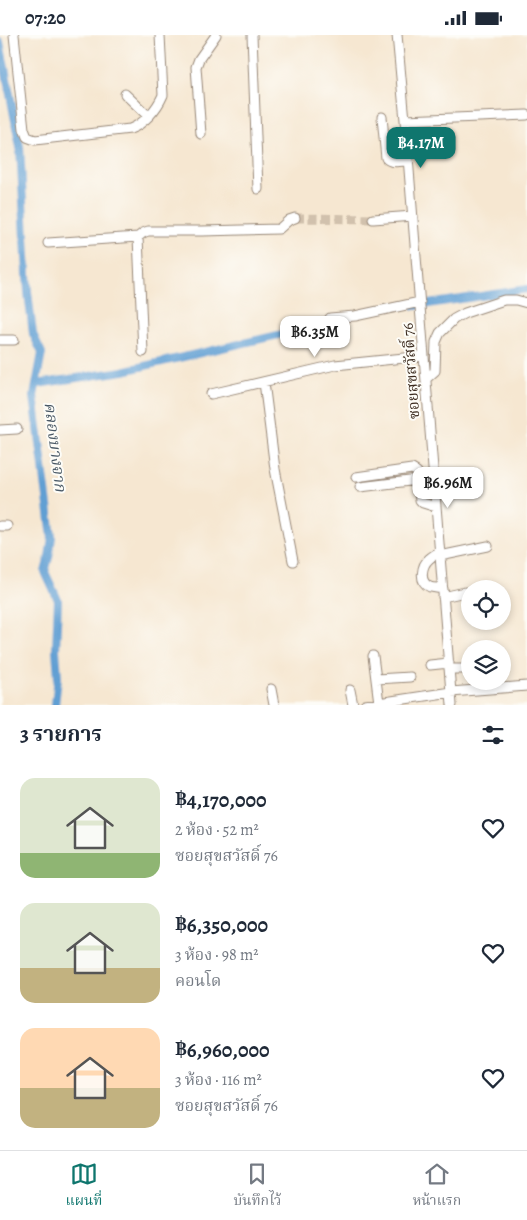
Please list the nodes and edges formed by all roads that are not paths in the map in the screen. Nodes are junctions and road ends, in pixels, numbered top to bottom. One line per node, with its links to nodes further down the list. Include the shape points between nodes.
1 (14, 35): 8 (street, via 27,137 35,140 130,129)
2 (160, 35): 8 (street, via 164,95)
3 (216, 35): 11 (street, via 198,59 196,67)
4 (252, 35): 13 (street)
5 (397, 35): 10 (street, ซอยสุขสวัสดิ์ 76)
6 (125, 94): 8 (street)
7 (527, 115): 10 (street)
8 (148, 116)
9 (382, 117): 12 (street, via 386,158 388,161)
10 (405, 120): 12 (street, ซอยสุขสวัสดิ์ 76)
11 (200, 133)
12 (408, 161): 14 (street, ซอยสุขสวัสดิ์ 76)
13 (258, 189)
14 (413, 216): 16 (street); 19 (street, ซอยสุขสวัสดิ์ 76)
15 (295, 218): 17 (street, via 278,229 148,231)
16 (373, 219)
17 (138, 237): 18 (street); 24 (street)
18 (48, 243)
19 (420, 303): 21 (street); 25 (street, ซอยสุขสวัสดิ์ 76)
20 (527, 303): 26 (street, via 504,300 454,319 440,333 436,342 434,371)
21 (330, 318)
22 (0, 340): 23 (street)
23 (14, 340)
24 (143, 352)
25 (424, 356): 26 (street, ซอยสุขสวัสดิ์ 76); 27 (street, via 335,365)
26 (426, 379): 34 (street, ซอยสุขสวัสดิ์ 76)
27 (264, 382): 28 (street); 37 (street, via 275,469)
28 (211, 394)
29 (0, 429): 30 (street)
30 (17, 429)
31 (356, 477): 32 (street, via 412,469 417,472)
32 (418, 480): 33 (street); 34 (street, via 420,500)
33 (360, 487)
34 (436, 507): 36 (street, ซอยสุขสวัสดิ์ 76)
35 (488, 546): 36 (street)
36 (440, 554): 38 (street, ซอยสุขสวัสดิ์ 76); 38 (street, via 428,559 422,575 425,584)
37 (293, 561)
38 (443, 593): 39 (street); 42 (street, ซอยสุขสวัสดิ์ 76)
39 (461, 593)
40 (373, 656): 45 (street)
41 (430, 665): 42 (street)
42 (449, 666): 43 (street); 49 (street, ซอยสุขสวัสดิ์ 76)
43 (461, 668)
44 (410, 677): 45 (street)
45 (376, 679): 51 (street)
46 (527, 686): 49 (street)
47 (271, 689): 52 (street)
48 (350, 690): 53 (street)
49 (451, 692): 50 (street); 55 (street, ซอยสุขสวัสดิ์ 76)
50 (423, 701): 51 (street)
51 (379, 703): 54 (street)
52 (274, 705)
53 (353, 705)
54 (365, 705)
55 (455, 705)

